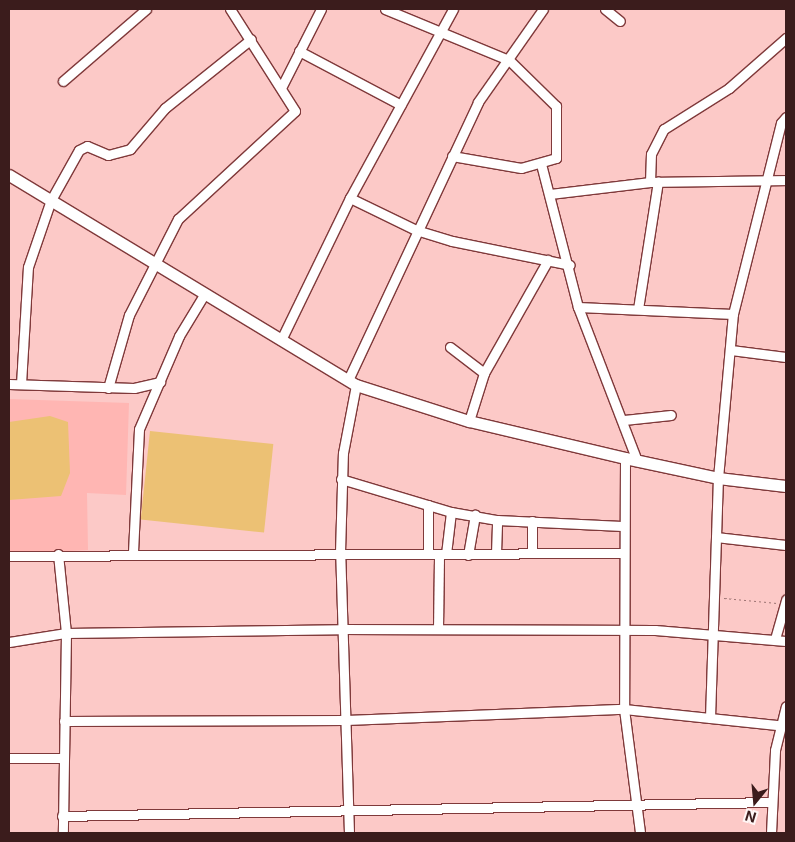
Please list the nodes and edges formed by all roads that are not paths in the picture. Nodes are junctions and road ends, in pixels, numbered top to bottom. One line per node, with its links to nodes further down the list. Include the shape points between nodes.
1 (146, 9): 14 (street)
2 (230, 9): 10 (street)
3 (321, 9): 12 (street)
4 (385, 9): 9 (street)
5 (453, 9): 9 (street)
6 (543, 9): 13 (street)
7 (605, 9): 8 (street)
8 (620, 21)
9 (439, 32): 13 (street); 16 (street)
10 (251, 38): 15 (street); 26 (street, via 165,108 130,149 108,155 87,146 79,150)
11 (786, 38): 23 (street, via 729,88 664,129 651,154)
12 (300, 51): 15 (street); 16 (street)
13 (509, 60): 18 (street, via 478,102); 19 (street, via 556,106 556,158)
14 (63, 82)
15 (282, 86): 28 (street, via 295,111 178,219)
16 (401, 105): 25 (street)
17 (786, 117): 21 (street)
18 (452, 156): 19 (street, via 496,166); 27 (street)
19 (541, 164): 24 (street)
20 (9, 175): 26 (street)
21 (766, 179): 22 (street); 23 (street); 34 (street)
22 (786, 180)
23 (654, 182): 24 (street); 33 (street)
24 (550, 194): 30 (street)
25 (350, 198): 27 (street); 35 (street)
26 (51, 200): 28 (street); 43 (street, via 28,267)
27 (416, 230): 29 (street); 41 (street)
28 (156, 260): 31 (street); 44 (street, via 128,315)
29 (548, 260): 30 (street); 39 (street)
30 (570, 265): 32 (street)
31 (205, 293): 35 (street); 40 (street, via 179,336)
32 (578, 307): 33 (street); 46 (street)
33 (638, 309): 34 (street)
34 (733, 314): 37 (street)
35 (281, 340): 41 (street)
36 (450, 347): 39 (street)
37 (731, 350): 38 (street); 51 (street)
38 (786, 357)
39 (484, 373): 47 (street)
40 (160, 382): 44 (street); 62 (street, via 139,429)
41 (352, 382): 47 (street); 50 (street)
42 (9, 384): 43 (street)
43 (21, 384): 44 (street)
44 (108, 388)
45 (671, 415): 46 (street)
46 (624, 420): 49 (street)
47 (469, 422): 48 (street)
48 (625, 458): 49 (street); 58 (street)
49 (638, 461): 51 (street)
50 (341, 478): 53 (street); 63 (street)
51 (718, 478): 52 (street); 59 (street)
52 (786, 486)
53 (428, 505): 54 (street); 67 (street)
54 (451, 512): 55 (street); 68 (street)
55 (474, 515): 56 (street); 69 (street)
56 (497, 520): 57 (street); 64 (street)
57 (532, 521): 58 (street); 61 (street)
58 (622, 526): 65 (street)
59 (716, 537): 60 (street); 76 (street)
60 (786, 545)
61 (532, 551): 64 (street); 65 (street)
62 (133, 552): 63 (street); 66 (street)
63 (340, 552): 67 (street); 72 (street)
64 (496, 553): 69 (street)
65 (623, 553): 74 (street)
66 (58, 554): 70 (street); 75 (street)
67 (428, 554): 68 (street)
68 (442, 554): 69 (street); 73 (street)
69 (468, 554)
70 (9, 556)
71 (786, 602): 77 (street)
72 (341, 629): 73 (street); 75 (street); 84 (street)
73 (438, 629): 74 (street)
74 (624, 629): 76 (street); 81 (street)
75 (66, 633): 79 (street); 83 (street)
76 (715, 633): 77 (street); 82 (street)
77 (775, 638): 78 (street)
78 (786, 641)
79 (9, 642)
80 (786, 706): 85 (street)
81 (624, 709): 82 (street); 84 (street); 89 (street)
82 (710, 718): 85 (street)
83 (64, 720): 84 (street); 87 (street)
84 (346, 720): 90 (street)
85 (783, 725): 88 (street)
86 (9, 758): 87 (street)
87 (63, 758): 91 (street)
88 (771, 802): 89 (street); 95 (street)
89 (636, 806): 90 (street); 94 (street)
90 (349, 812): 91 (street); 93 (street)
91 (62, 816): 92 (street)
92 (63, 833)
93 (349, 833)
94 (640, 833)
95 (771, 833)

